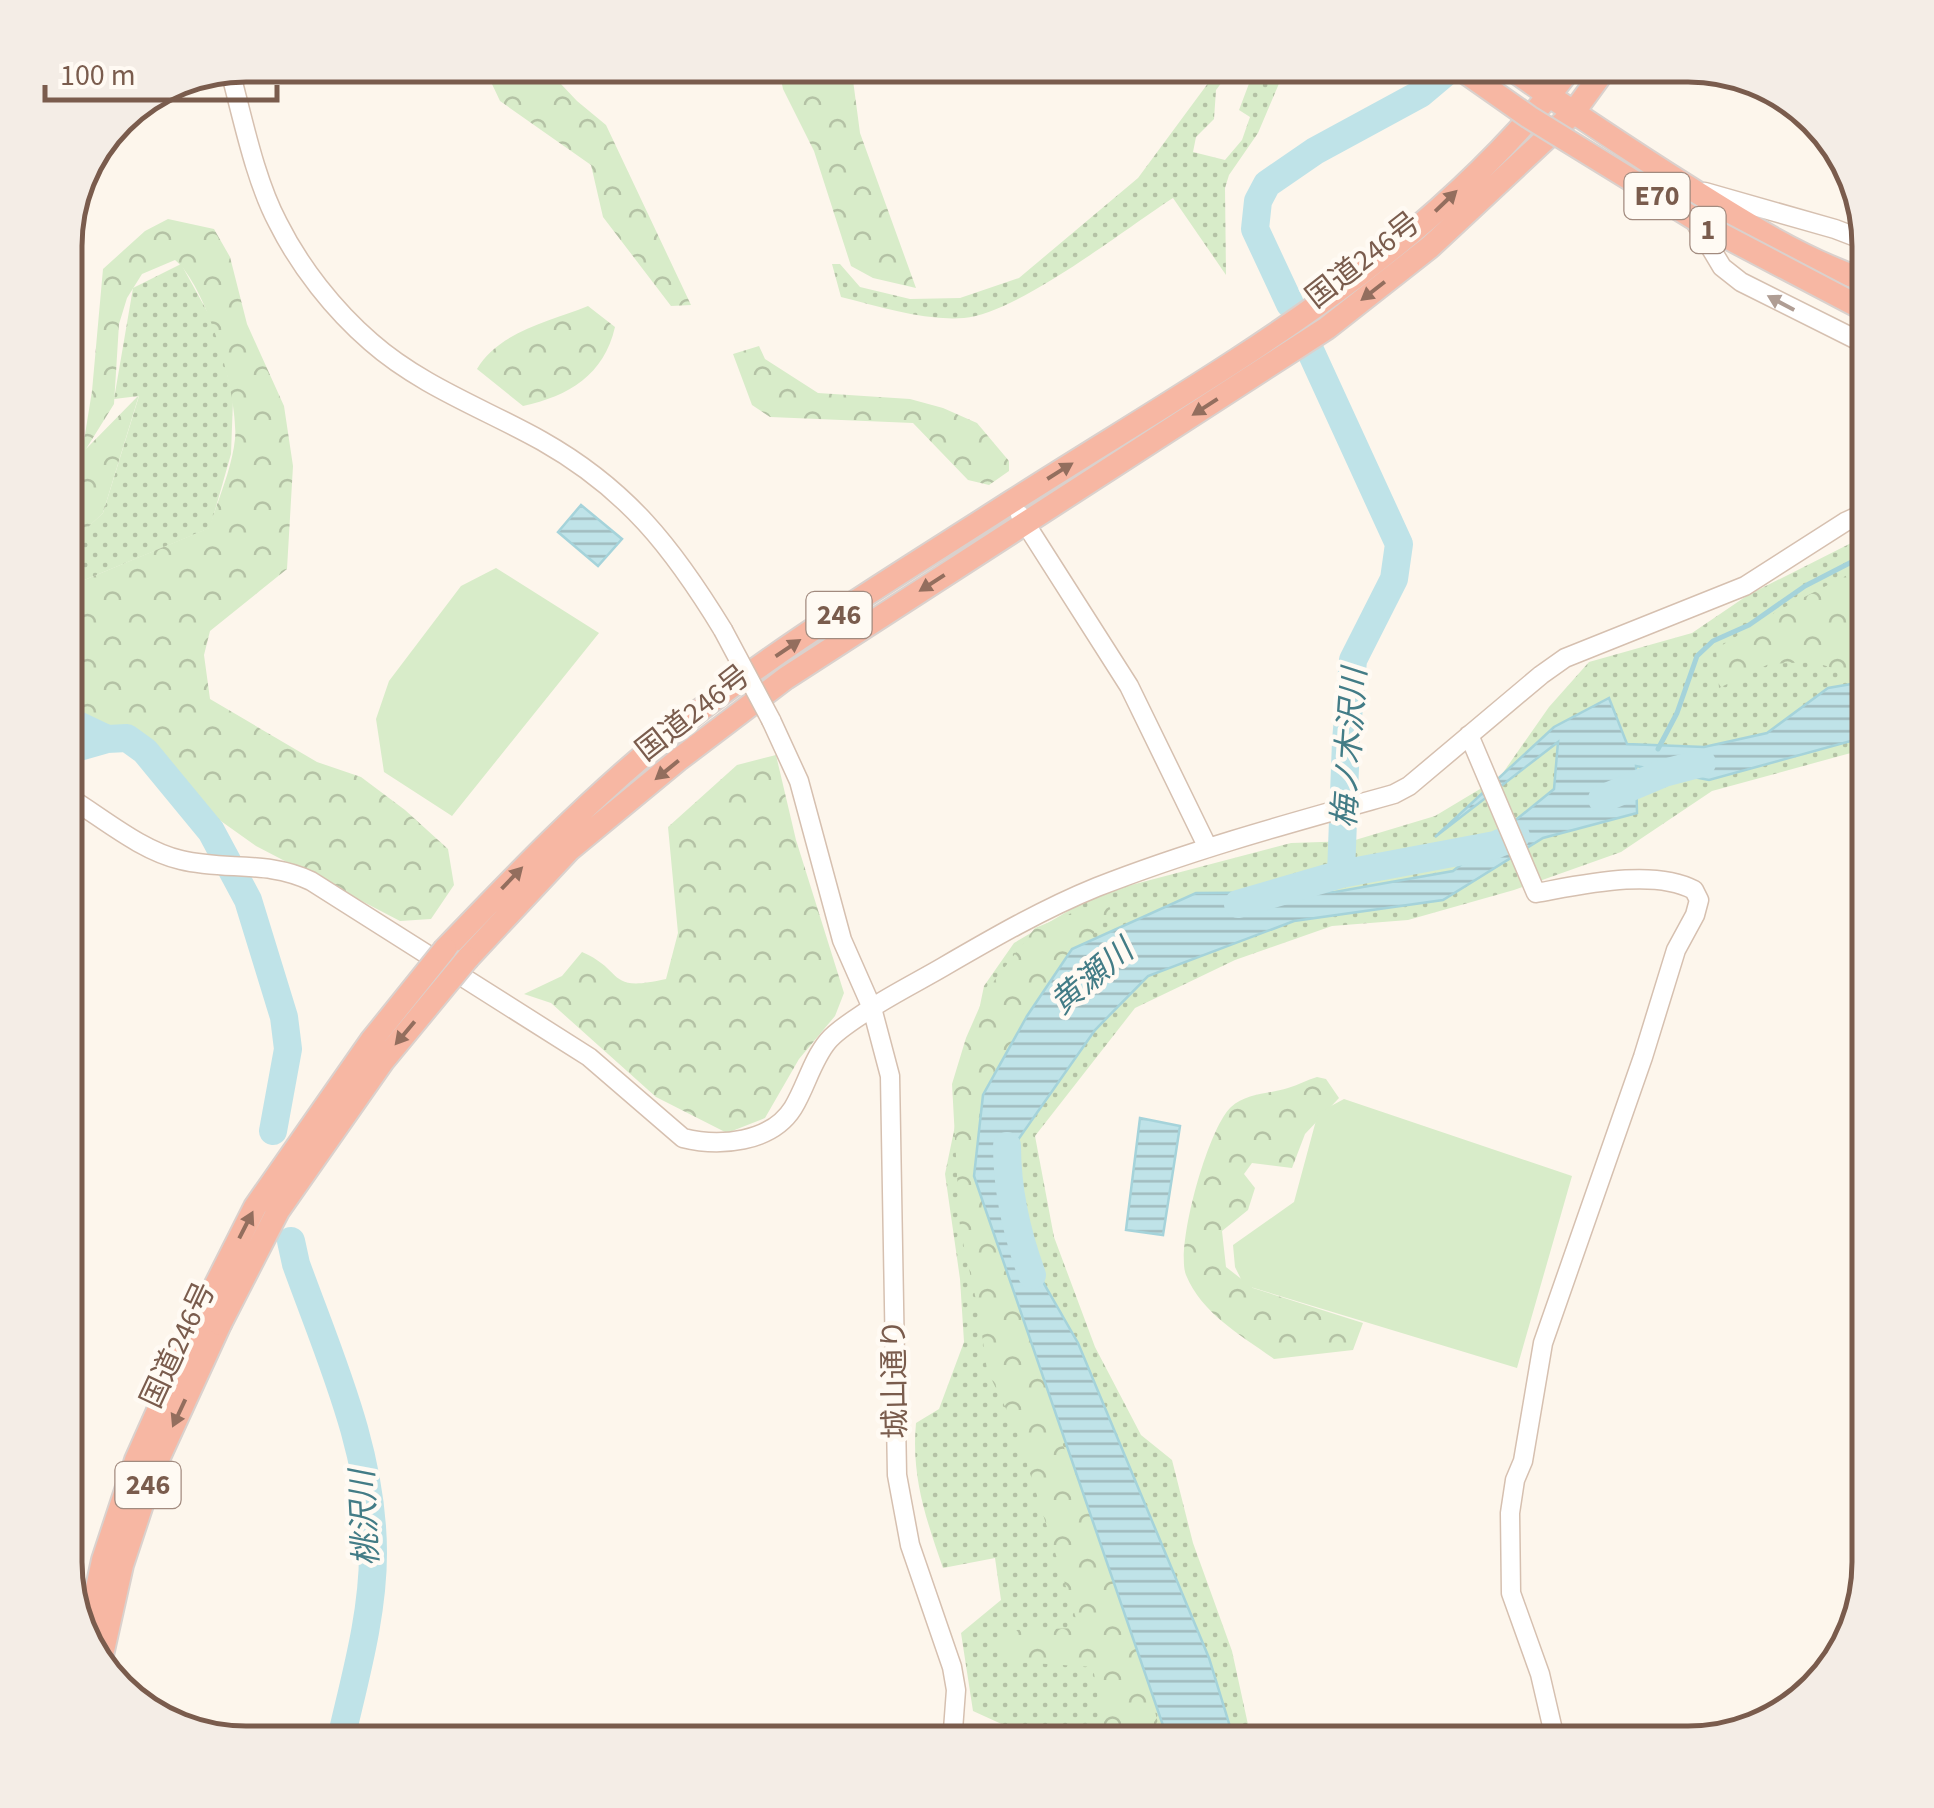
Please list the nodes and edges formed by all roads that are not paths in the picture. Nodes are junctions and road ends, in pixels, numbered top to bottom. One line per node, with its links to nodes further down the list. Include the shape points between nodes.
1 (1476, 82): 10 (highway, 1)
2 (1477, 82): 17 (highway, E70, bridge, via 1710,228)
3 (1494, 82): 16 (highway, E70, via 1700,212)
4 (1529, 82): 8 (highway, 1)
5 (1560, 82): 8 (highway, 国道246号 / 246)
6 (1596, 82): 9 (highway, 国道246号 / 246)
7 (233, 84): 28 (street, 城山通り, bridge, via 276,220 338,308 370,342 422,379 591,472 650,524 691,576 790,759 842,940)
8 (1549, 97): 9 (highway, 1); 10 (highway, 国道246号 / 246)
9 (1573, 113): 11 (highway, 国道246号 / 246); 12 (highway, 1)
10 (1530, 120): 11 (highway, 1); 19 (highway, 国道246号 / 246, one-way to 10)
11 (1551, 134): 13 (highway, 1); 19 (highway, 国道246号 / 246, one-way to 19, via 1430,247)
12 (1686, 186): 14 (street); 15 (highway, 1, via 1768,237)
13 (1694, 222): 18 (highway, 1); 20 (street, one-way to 13, via 1741,282 1722,267)
14 (1851, 234)
15 (1851, 274)
16 (1851, 292)
17 (1851, 303)
18 (1851, 310)
19 (1322, 318): 21 (highway, 国道246号 / 246)
20 (1851, 337)
21 (1282, 345): 22 (highway, 国道246号 / 246, one-way to 21); 24 (highway, 国道246号 / 246, one-way to 24)
22 (1012, 502): 24 (street); 29 (highway, 国道246号 / 246, one-way to 22, bridge, via 255,1207 371,1040 445,949 555,834 664,739 780,653)
23 (1851, 519): 25 (street, via 1745,586 1566,658)
24 (1025, 522): 27 (street, via 1128,686); 29 (highway, 国道246号 / 246, one-way to 29, bridge, via 786,678 569,850 382,1061)
25 (1469, 735): 27 (street, via 1394,794); 33 (street, via 1536,894 1668,880 1694,890 1699,900 1676,950 1543,1343 1515,1480 1512,1593)
26 (83, 806): 28 (street, via 161,854 208,865 278,868 310,881 589,1058 683,1138 727,1142 774,1127 791,1111 828,1040)
27 (1208, 848): 28 (street, via 1044,910)
28 (872, 1008): 32 (street, 城山通り, via 890,1076 897,1475 910,1545 952,1668)
29 (211, 1318): 30 (highway, 国道246号 / 246, via 136,1460); 31 (highway, 国道246号 / 246, one-way to 31, via 154,1468)
30 (92, 1612)
31 (105, 1642)
32 (953, 1726)
33 (1552, 1726)

